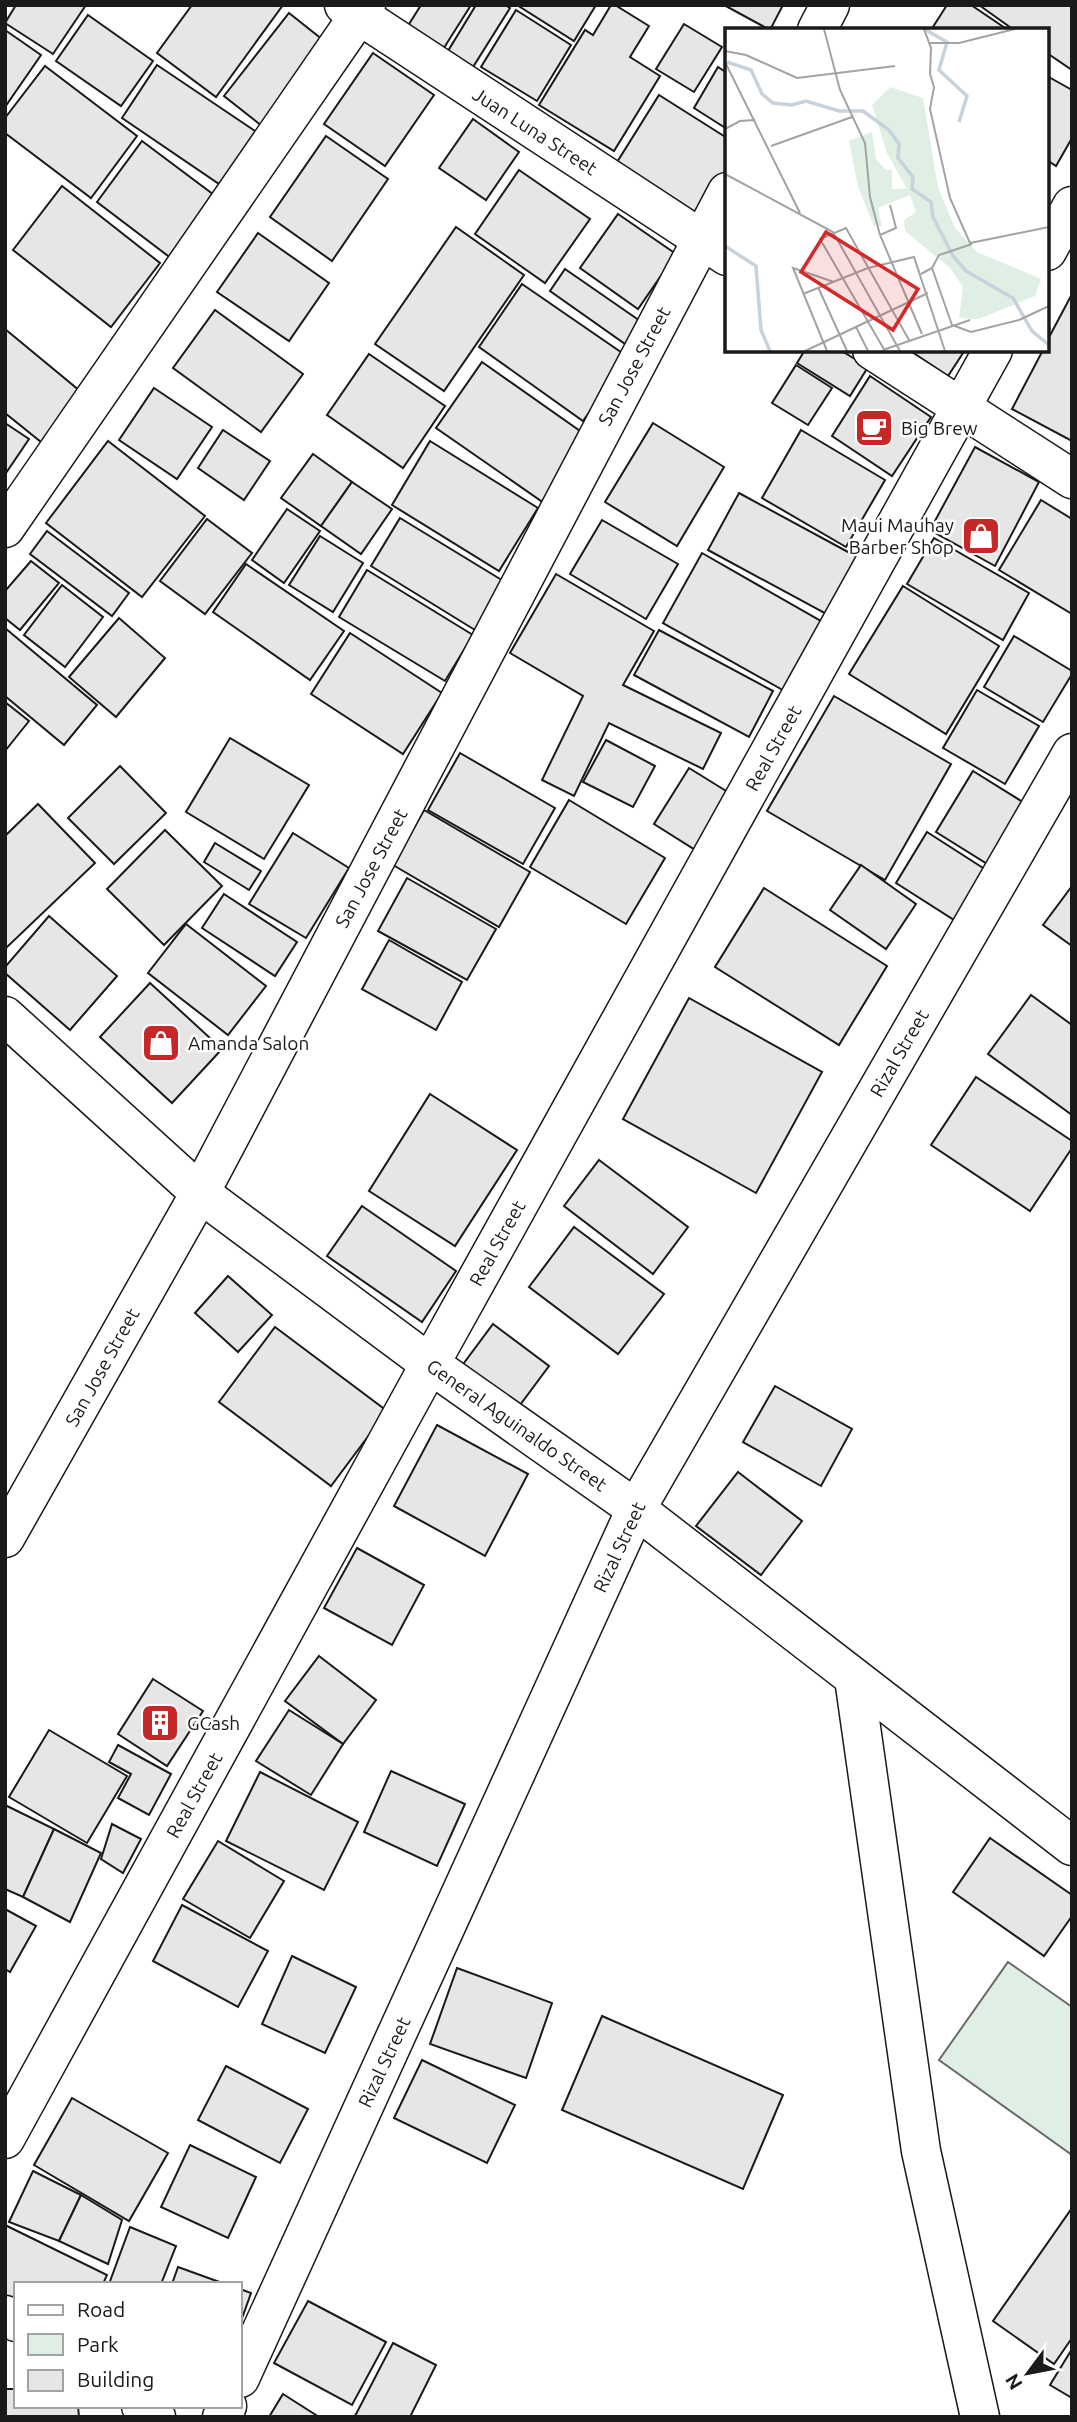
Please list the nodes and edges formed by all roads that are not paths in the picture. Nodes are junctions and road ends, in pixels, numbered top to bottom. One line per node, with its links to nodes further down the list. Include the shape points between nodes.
1 (830, 5): 3 (street)
2 (356, 8): 7 (street, Juan Luna Street); 12 (street)
3 (818, 28)
4 (725, 201): 7 (street, San Jose Street)
5 (1072, 206): 6 (street)
6 (1049, 247)
7 (714, 248): 15 (street, San Jose Street)
8 (875, 352): 10 (street)
9 (992, 352): 10 (street, Real Street)
10 (962, 408): 11 (street); 16 (street, Real Street)
11 (1072, 479)
12 (5, 528)
13 (1072, 753): 17 (street, Rizal Street)
14 (5, 1016): 15 (street, General Aguinaldo Street)
15 (200, 1193): 16 (street, General Aguinaldo Street); 18 (street, San Jose Street)
16 (430, 1364): 17 (street, General Aguinaldo Street); 21 (street, Real Street)
17 (636, 1509): 19 (street, General Aguinaldo Street); 22 (street, Rizal Street)
18 (5, 1538)
19 (855, 1678): 20 (street, General Aguinaldo Street); 23 (street, via 921,2151)
20 (1072, 1846)
21 (5, 2139)
22 (242, 2374)
23 (981, 2417)

